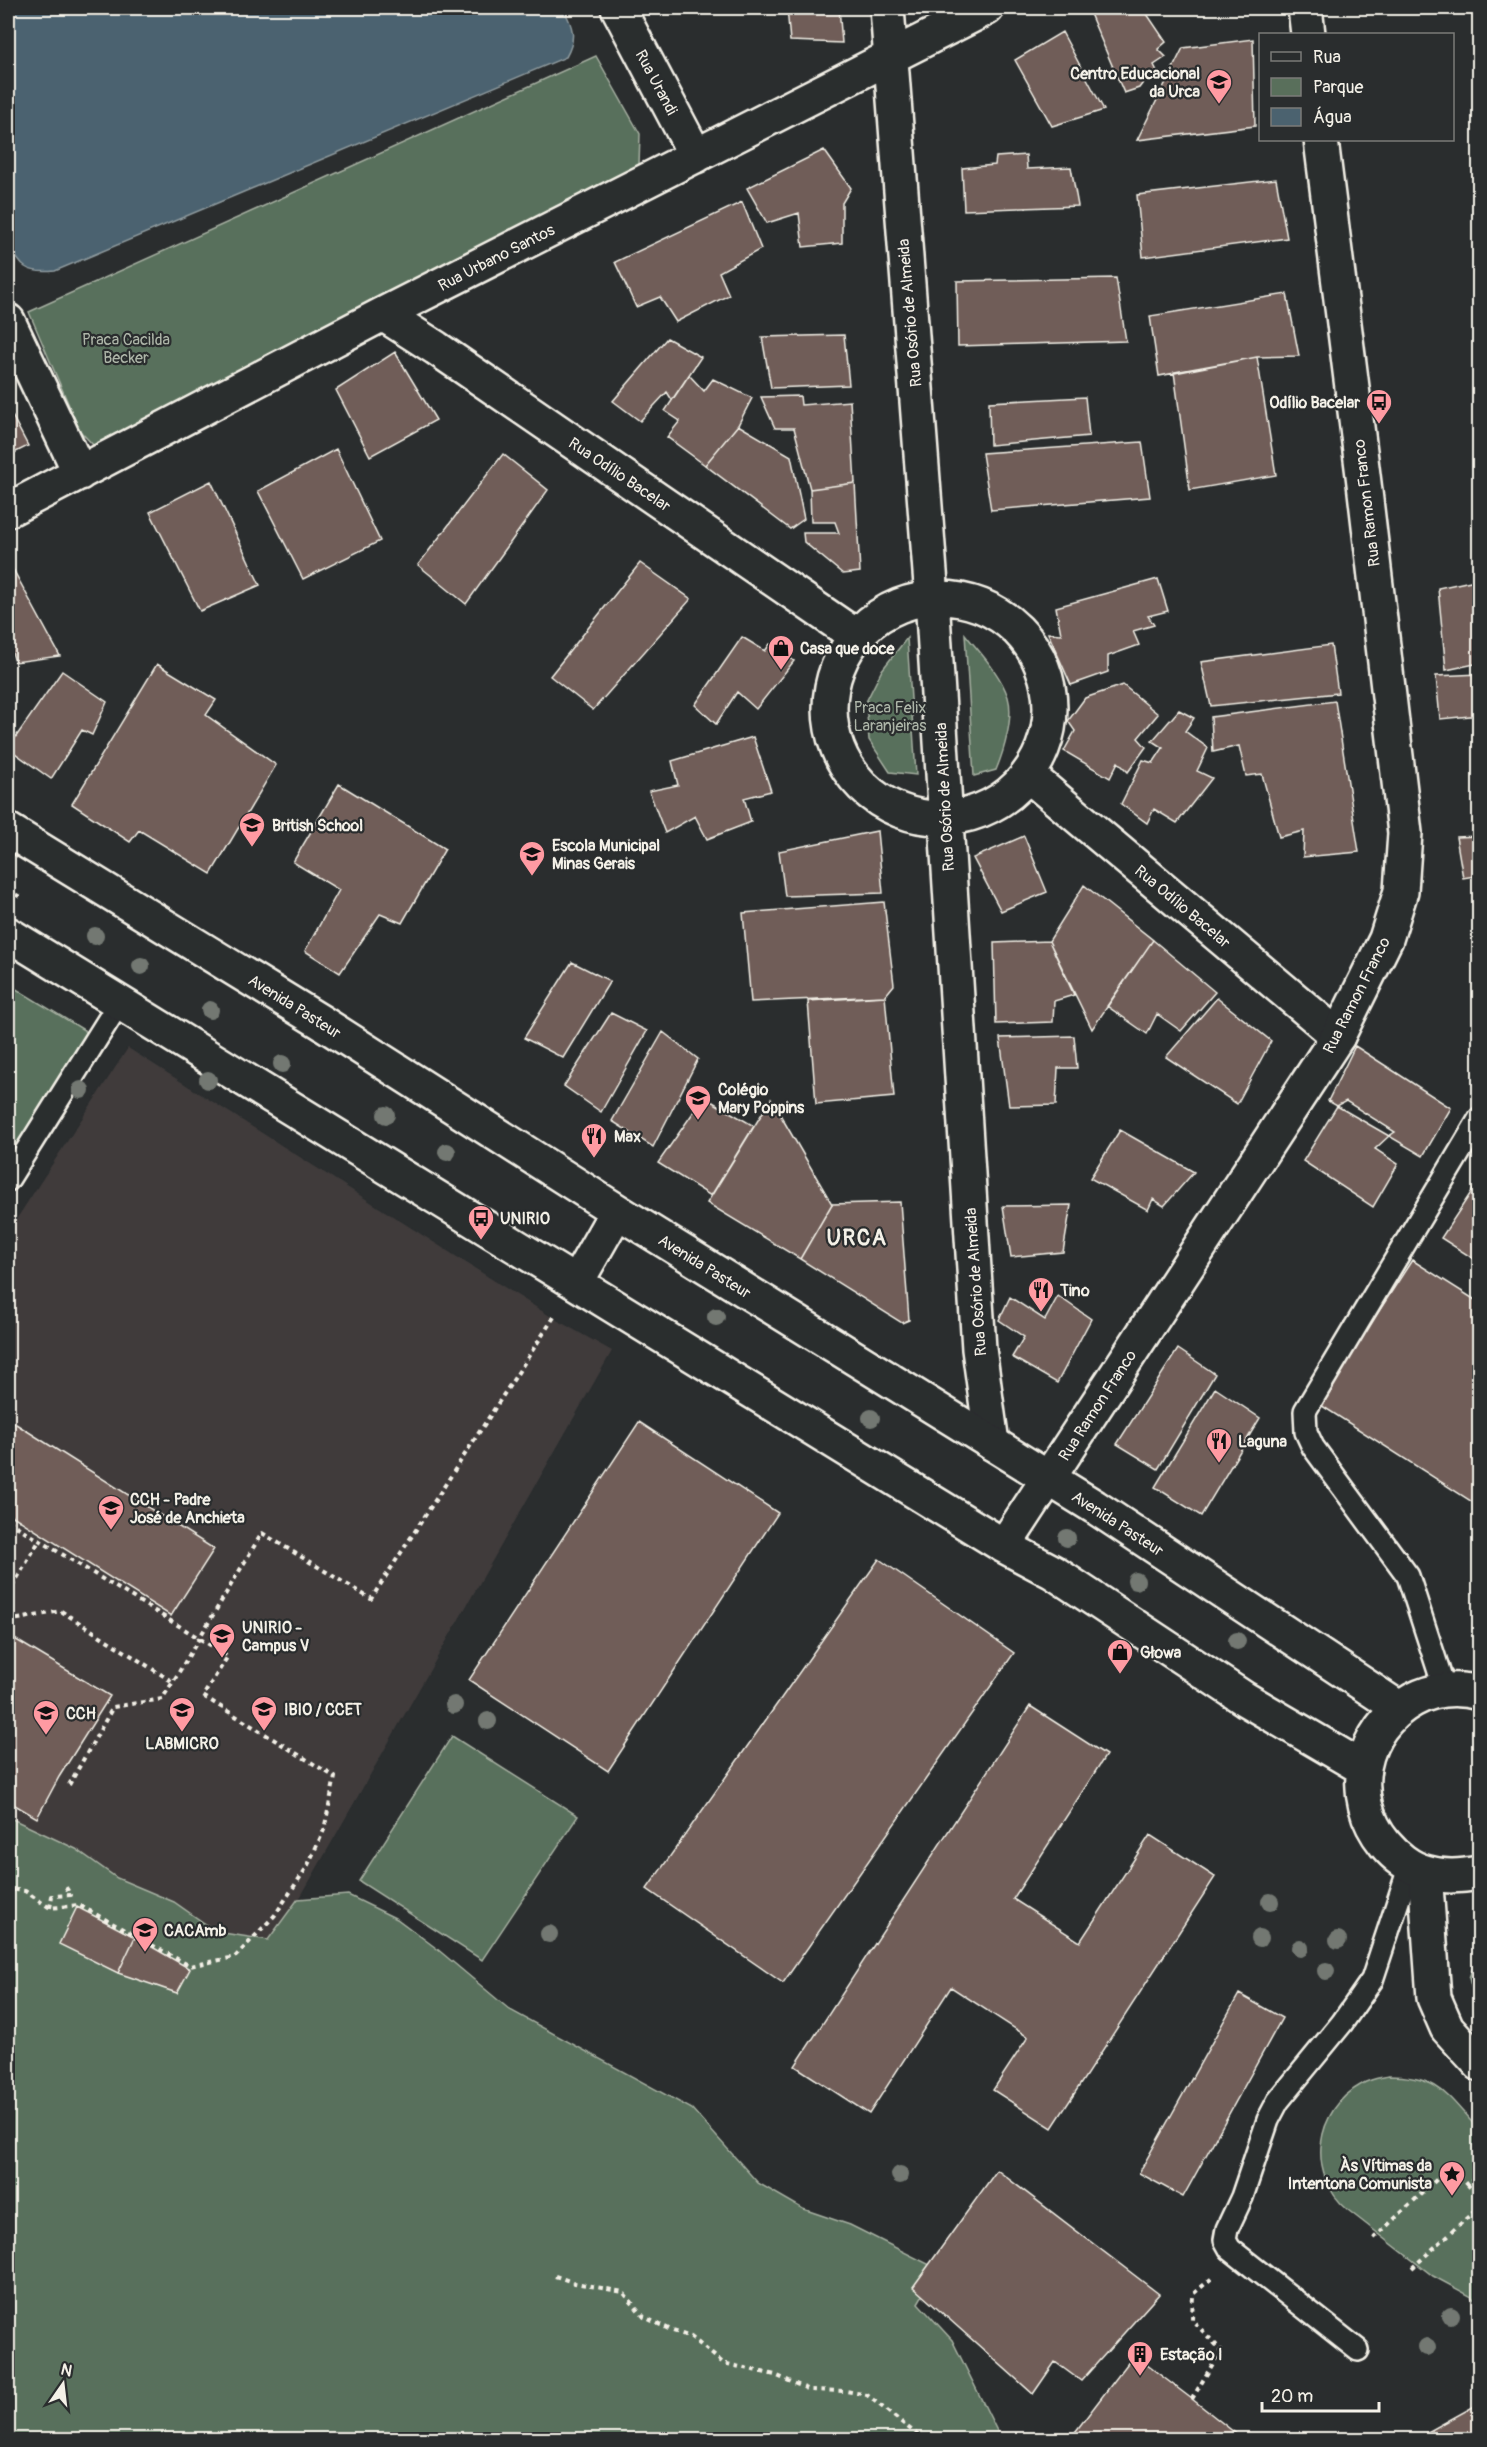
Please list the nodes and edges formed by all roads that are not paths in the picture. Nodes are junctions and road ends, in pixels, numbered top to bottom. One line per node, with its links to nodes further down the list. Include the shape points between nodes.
1 (618, 8): 8 (street, Rua Urandi)
2 (887, 8): 6 (street, Rua Osório de Almeida)
3 (987, 8): 6 (street, Rua Urbano Santos)
4 (1305, 8): 5 (street)
5 (1308, 33)
6 (889, 56): 8 (street, Rua Urbano Santos); 13 (street, Rua Osório de Almeida)
7 (1321, 141): 20 (street, Rua Ramon Franco, via 1405,833 1401,891 1386,939)
8 (696, 156): 9 (street, Rua Urbano Santos)
9 (383, 314): 11 (street, Rua Urbano Santos); 14 (street, Rua Odílio Bacelar)
10 (8, 321): 11 (street)
11 (80, 473): 12 (street, Rua Urbano Santos)
12 (8, 510)
13 (932, 598): 14 (street, via 890,609); 15 (street, via 964,600 994,611 1019,630 1038,656 1049,686 1051,717 1044,748); 16 (street, Rua Osório de Almeida)
14 (856, 636): 16 (street, via 837,667 829,703 837,748 849,772 875,798 909,814)
15 (1028, 776): 16 (street, via 992,806); 20 (street, Rua Odílio Bacelar)
16 (945, 819): 25 (street, Rua Osório de Almeida, via 978,1337)
17 (8, 830): 23 (street, Avenida Pasteur, via 321,1022)
18 (8, 934): 19 (street)
19 (119, 1003): 22 (lane); 24 (street)
20 (1338, 1036): 26 (street, Rua Ramon Franco)
21 (1479, 1118): 28 (lane, via 1305,1411 1312,1447 1408,1576)
22 (8, 1180)
23 (617, 1211): 24 (street); 25 (street, Avenida Pasteur)
24 (576, 1283): 27 (street)
25 (992, 1443): 26 (street, Avenida Pasteur)
26 (1049, 1479): 27 (street, Rua Ramon Franco); 30 (street, Avenida Pasteur)
27 (1004, 1546): 31 (street, via 1053,1572 1245,1699)
28 (1445, 1690): 29 (street); 30 (street, via 1421,1696)
29 (1479, 1693)
30 (1399, 1708): 31 (street, via 1378,1732)
31 (1363, 1768): 32 (street, via 1362,1791 1377,1834 1392,1852)
32 (1418, 1869): 33 (street, via 1456,1877); 34 (street, via 1434,1998 1447,2028); 35 (lane, via 1372,1980 1278,2101 1268,2120 1225,2240 1230,2249)
33 (1479, 1873)
34 (1479, 2064)
35 (1358, 2350)

